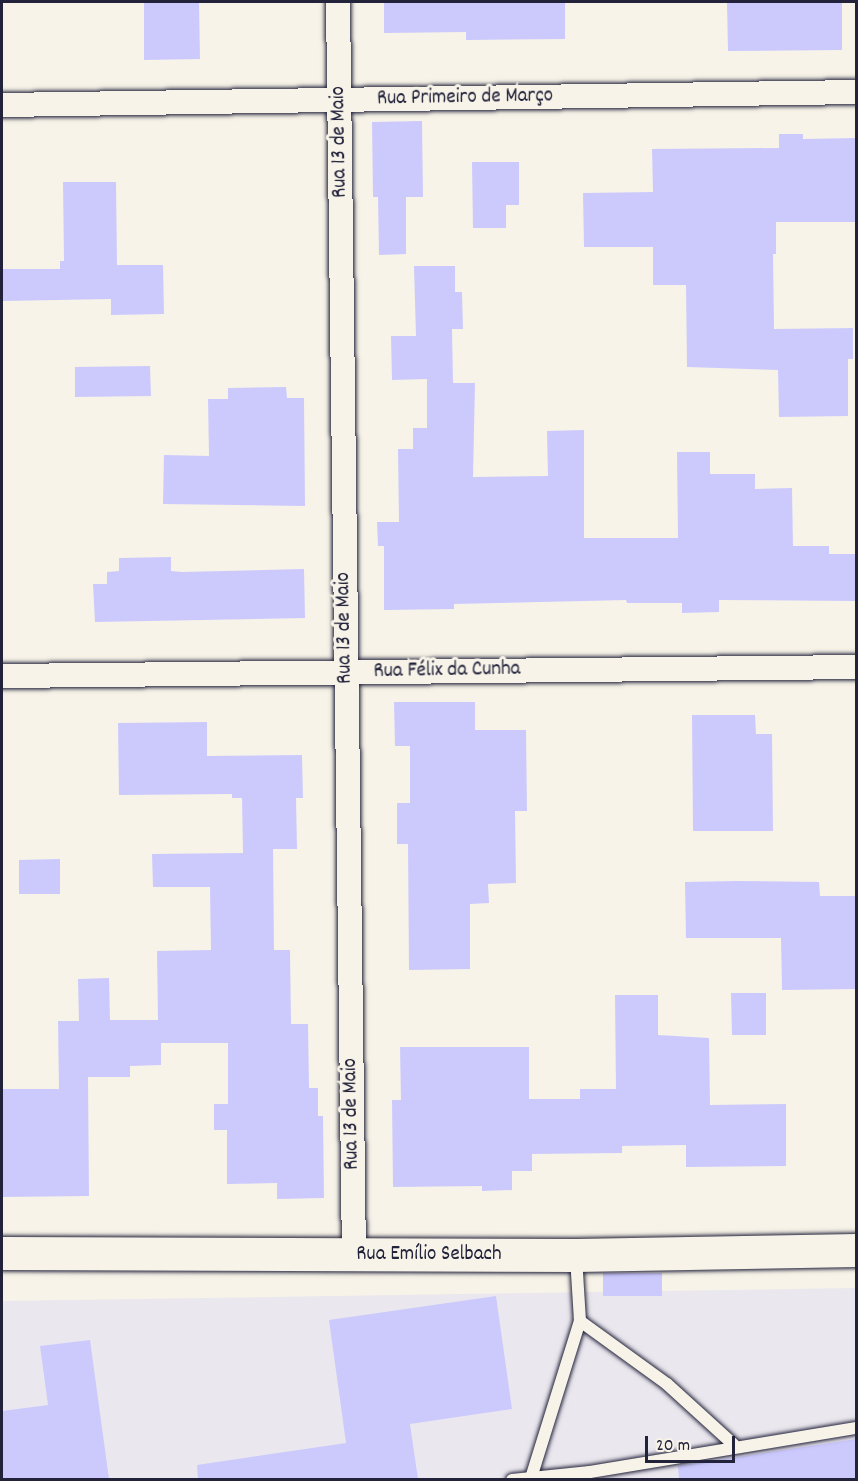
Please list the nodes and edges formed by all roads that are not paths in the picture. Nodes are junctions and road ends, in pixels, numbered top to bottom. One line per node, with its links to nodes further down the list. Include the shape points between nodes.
1 (338, 2): 3 (street, Rua 13 de Maio)
2 (856, 92): 3 (street, Rua Primeiro de Março)
3 (339, 100): 4 (street, Rua Primeiro de Março); 6 (street, Rua 13 de Maio)
4 (2, 105)
5 (856, 667): 6 (street, Rua Félix da Cunha)
6 (345, 672): 7 (street, Rua Félix da Cunha); 10 (street, Rua 13 de Maio)
7 (2, 676)
8 (856, 1250): 11 (main road, Rua Emílio Selbach)
9 (2, 1253): 10 (main road, Rua Emílio Selbach)
10 (354, 1255): 11 (main road, Rua Emílio Selbach)
11 (576, 1255): 12 (lane)
12 (580, 1321): 14 (lane, via 667,1384); 15 (lane)
13 (856, 1428): 14 (lane)
14 (734, 1445): 15 (lane, via 590,1472)
15 (531, 1478): 16 (lane)
16 (512, 1479)

